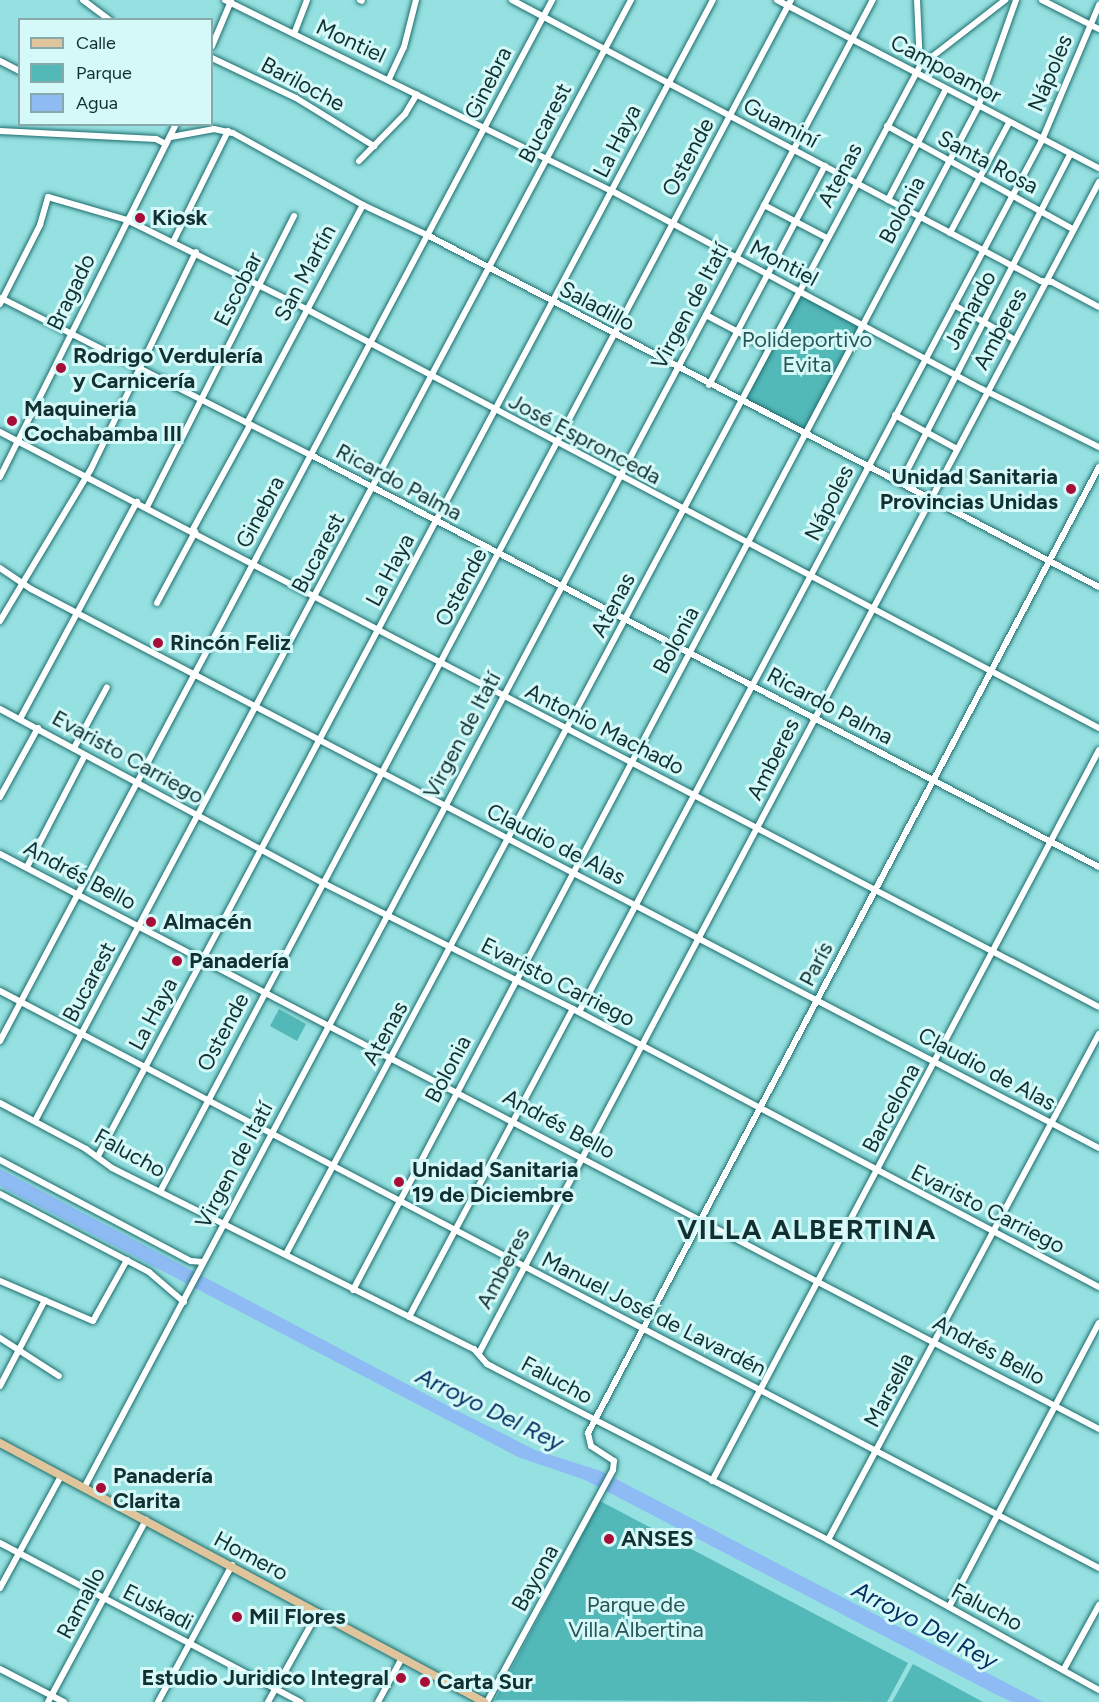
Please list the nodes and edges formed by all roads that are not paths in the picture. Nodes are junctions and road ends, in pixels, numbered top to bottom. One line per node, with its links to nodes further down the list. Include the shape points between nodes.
1 (83, 0): 18 (street)
2 (307, 0): 21 (street)
3 (416, 0): 30 (street, via 404,47)
4 (512, 0): 17 (street, Guaminí)
5 (552, 0): 17 (street, Ginebra)
6 (631, 0): 24 (street, Bucarest)
7 (712, 0): 31 (street, La Haya)
8 (777, 0): 15 (street, Campoamor)
9 (873, 0): 22 (street, Virgen de Itatí)
10 (917, 0): 27 (street)
11 (1005, 0): 27 (street, Atenas)
12 (1016, 0): 34 (street, Bolonia)
13 (1042, 0): 19 (street)
14 (229, 1): 21 (street, Montiel); 23 (street)
15 (790, 3): 22 (street, Campoamor); 35 (street, Ostende)
16 (1099, 5): 19 (street, Nápoles)
17 (543, 16): 24 (street, Guaminí); 39 (street, Ginebra)
18 (107, 18)
19 (1090, 24): 20 (street); 43 (street, Nápoles)
20 (1099, 30)
21 (294, 34): 30 (street, Montiel)
22 (852, 40): 29 (street, Campoamor); 47 (street, Virgen de Itatí)
23 (213, 43)
24 (605, 50): 31 (street, Guaminí); 49 (street, Bucarest)
25 (213, 58): 46 (street, Bariloche, via 296,98)
26 (0, 62): 28 (street)
27 (920, 66): 29 (street, Atenas)
28 (18, 70)
29 (916, 73): 32 (street, Campoamor); 38 (street, Atenas)
30 (389, 79): 33 (street, Montiel)
31 (668, 82): 35 (street, Guaminí); 57 (street, La Haya)
32 (946, 90): 34 (street, Campoamor); 45 (street)
33 (417, 94): 39 (street, Montiel); 46 (street, via 405,114)
34 (978, 107): 36 (street, Campoamor); 51 (street, Bolonia)
35 (730, 116): 47 (street, Guaminí); 67 (street, Ostende)
36 (1010, 123): 43 (street, Campoamor); 54 (street)
37 (175, 126): 42 (street, Bragado)
38 (887, 126): 45 (street, Santa Rosa); 56 (street, Atenas)
39 (486, 127): 49 (street, Montiel); 70 (street, Ginebra)
40 (0, 131): 44 (street, via 156,139)
41 (228, 131): 42 (street, via 214,129); 60 (street, Saladillo); 72 (street)
42 (171, 137): 44 (street, Bragado)
43 (1042, 140): 48 (street, Campoamor); 58 (street, Nápoles)
44 (166, 144): 65 (street, Bragado)
45 (918, 145): 51 (street, Santa Rosa); 59 (street)
46 (374, 146): 50 (street)
47 (794, 150): 52 (street, Guaminí); 61 (street, Virgen de Itatí)
48 (1070, 154): 53 (street, Campoamor); 62 (street, Jamardo)
49 (547, 158): 57 (street, Montiel); 77 (street, Bucarest)
50 (359, 161)
51 (948, 161): 54 (street, Santa Rosa); 64 (street, Bolonia)
52 (825, 166): 56 (street, Guaminí); 66 (street)
53 (1099, 168)
54 (980, 179): 58 (street, Santa Rosa); 69 (street)
55 (1099, 182): 68 (street, Amberes)
56 (857, 183): 59 (street, Guaminí); 71 (street, Atenas)
57 (612, 191): 67 (street, Montiel); 83 (street, La Haya)
58 (1012, 196): 62 (street, Santa Rosa); 73 (street, Nápoles)
59 (888, 200): 64 (street, Guaminí)
60 (363, 205): 70 (street, Saladillo); 86 (street, San Martín)
61 (764, 205): 66 (street); 75 (street, Virgen de Itatí)
62 (1042, 212): 68 (street, Santa Rosa); 76 (street, Jamardo)
63 (294, 216): 80 (street, Escobar)
64 (920, 216): 69 (street, Guaminí); 89 (street, Bolonia)
65 (127, 220): 72 (street, José Espronceda); 82 (street, José Espronceda, via 48,197 40,225); 91 (street, Bragado)
66 (796, 222): 71 (street); 78 (street)
67 (673, 224): 75 (street, Montiel); 92 (street, Ostende)
68 (1073, 229): 79 (street, Amberes)
69 (951, 233): 73 (street, Guaminí)
70 (429, 236): 77 (street, Saladillo); 94 (street, Ginebra)
71 (827, 238): 81 (street, Atenas)
72 (173, 242): 74 (street, José Espronceda)
73 (983, 250): 76 (street, Guaminí); 84 (street, Nápoles)
74 (196, 252): 80 (street, José Espronceda); 97 (street)
75 (736, 259): 78 (street, Montiel); 87 (street, Virgen de Itatí)
76 (1014, 266): 79 (street, Guaminí); 88 (street, Jamardo)
77 (490, 268): 83 (street, Saladillo); 100 (street, Bucarest)
78 (767, 275): 81 (street, Montiel); 90 (street)
79 (1046, 281): 85 (street, Guaminí); 93 (street, Amberes)
80 (260, 286): 86 (street, José Espronceda); 103 (street, Escobar)
81 (799, 292): 89 (street, Montiel); 95 (street, Atenas)
82 (1, 300): 91 (street, Ricardo Palma)
83 (552, 303): 92 (street, Saladillo); 105 (street, La Haya)
84 (954, 305): 88 (street); 96 (street, Nápoles)
85 (1099, 307)
86 (306, 309): 94 (street, José Espronceda); 107 (street, San Martín)
87 (706, 315): 90 (street); 98 (street, Virgen de Itatí)
88 (985, 323): 93 (street); 99 (street, Jamardo)
89 (861, 325): 96 (street, Montiel); 110 (street, Bolonia)
90 (737, 332): 95 (street); 101 (street)
91 (71, 333): 97 (street, Ricardo Palma); 111 (street, Bragado)
92 (614, 335): 98 (street, Saladillo); 112 (street, Ostende)
93 (1015, 340): 102 (street, Amberes)
94 (370, 344): 100 (street, José Espronceda); 115 (street, Ginebra)
95 (768, 348): 104 (street, Atenas)
96 (924, 359): 99 (street, Montiel); 106 (street, Nápoles)
97 (139, 368): 103 (street, Ricardo Palma); 118 (street)
98 (677, 369): 101 (street, Saladillo); 120 (street, Virgen de Itatí)
99 (956, 376): 102 (street, Montiel); 109 (street, Jamardo)
100 (432, 377): 105 (street, José Espronceda); 122 (street, Bucarest)
101 (709, 385): 104 (street, Saladillo)
102 (988, 391): 113 (street, Montiel); 114 (street, Amberes)
103 (202, 401): 107 (street, Ricardo Palma); 125 (street, Escobar)
104 (740, 401): 110 (street, Saladillo); 126 (street, Atenas)
105 (495, 411): 112 (street, José Espronceda); 127 (street, La Haya)
106 (895, 415): 109 (street); 116 (street, Nápoles)
107 (249, 424): 115 (street, Ricardo Palma); 128 (street, San Martín)
108 (0, 432): 111 (street, Antonio Machado)
109 (927, 432): 114 (street); 121 (street, Jamardo)
110 (805, 433): 116 (street, Saladillo); 129 (street, Bolonia)
111 (18, 440): 118 (street, Antonio Machado); 119 (street, Bragado)
112 (557, 444): 120 (street, José Espronceda); 130 (street, Ostende)
113 (1099, 447)
114 (957, 449): 123 (street, Amberes)
115 (311, 455): 122 (street, Ricardo Palma); 132 (street, Ginebra)
116 (869, 465): 121 (street, Saladillo); 134 (street, Nápoles)
117 (1099, 467): 131 (street, París)
118 (87, 475): 124 (street, Antonio Machado); 135 (street)
119 (0, 477)
120 (619, 478): 126 (street, José Espronceda); 137 (street, Virgen de Itatí)
121 (901, 482): 123 (street, Saladillo)
122 (373, 489): 127 (street, Ricardo Palma); 138 (street, Bucarest)
123 (932, 499): 131 (street, Saladillo); 140 (street, Amberes)
124 (137, 502): 125 (street, Antonio Machado); 141 (street)
125 (147, 507): 128 (street, Antonio Machado)
126 (683, 510): 129 (street, José Espronceda); 143 (street, Atenas)
127 (435, 522): 130 (street, Ricardo Palma); 144 (street, La Haya)
128 (194, 531): 132 (street, Antonio Machado); 139 (street, San Martín)
129 (749, 543): 134 (street, José Espronceda); 145 (street, Bolonia)
130 (498, 555): 137 (street, Ricardo Palma); 146 (street, Ostende)
131 (1048, 560): 136 (street, Saladillo); 147 (street, París)
132 (253, 565): 138 (street, Antonio Machado); 148 (street, Ginebra)
133 (0, 568): 135 (street, Claudio de Alas)
134 (811, 576): 140 (street, José Espronceda); 149 (street, Nápoles)
135 (20, 581): 141 (street, Claudio de Alas); 142 (street)
136 (1099, 587)
137 (561, 588): 143 (street, Ricardo Palma); 151 (street, Virgen de Itatí)
138 (315, 597): 144 (street, Antonio Machado); 152 (street, Bucarest)
139 (157, 603)
140 (873, 608): 147 (street, José Espronceda); 154 (street, Amberes)
141 (78, 613): 148 (street, Claudio de Alas); 155 (street)
142 (0, 621)
143 (625, 621): 145 (street, Ricardo Palma); 158 (street, Atenas)
144 (378, 631): 146 (street, Antonio Machado); 159 (street, La Haya)
145 (689, 653): 149 (street, Ricardo Palma); 163 (street, Bolonia)
146 (440, 664): 151 (street, Antonio Machado); 164 (street, Ostende)
147 (992, 670): 157 (street, José Espronceda); 165 (street, París)
148 (196, 673): 152 (street, Claudio de Alas); 166 (street, Ginebra)
149 (753, 686): 154 (street, Ricardo Palma); 167 (street, Nápoles)
150 (107, 687): 160 (street)
151 (503, 696): 158 (street, Antonio Machado); 169 (street, Virgen de Itatí)
152 (256, 705): 159 (street, Claudio de Alas); 170 (street, Bucarest)
153 (0, 709): 155 (street, Evaristo Carriego)
154 (814, 718): 165 (street, Ricardo Palma); 171 (street, Amberes)
155 (20, 719): 156 (street, Evaristo Carriego)
156 (39, 728): 160 (street, Evaristo Carriego); 168 (street)
157 (1099, 728)
158 (567, 729): 163 (street, Antonio Machado); 172 (street, Atenas)
159 (319, 740): 164 (street, Claudio de Alas); 174 (street, La Haya)
160 (74, 748): 162 (street, Evaristo Carriego)
161 (1099, 750): 173 (street, Barcelona)
162 (85, 755): 166 (street, Evaristo Carriego); 176 (street)
163 (634, 762): 167 (street, Antonio Machado); 178 (street, Bolonia)
164 (382, 773): 169 (street, Claudio de Alas); 179 (street, Ostende)
165 (933, 780): 173 (street, Ricardo Palma); 180 (street, París)
166 (136, 782): 170 (street, Evaristo Carriego); 181 (street, Ginebra)
167 (695, 795): 171 (street, Antonio Machado); 182 (street, Nápoles)
168 (0, 797)
169 (446, 806): 172 (street, Claudio de Alas); 183 (street, Virgen de Itatí)
170 (197, 816): 174 (street, Evaristo Carriego); 184 (street, Bucarest)
171 (758, 827): 180 (street, Antonio Machado); 185 (street, Amberes)
172 (509, 840): 178 (street, Claudio de Alas); 186 (street, Atenas)
173 (1050, 841): 177 (street, Ricardo Palma); 187 (street, Barcelona)
174 (259, 849): 179 (street, Evaristo Carriego); 188 (street, La Haya)
175 (0, 854): 176 (street, Andrés Bello)
176 (27, 867): 181 (street, Andrés Bello)
177 (1099, 867)
178 (573, 873): 182 (street, Claudio de Alas); 189 (street, Bolonia)
179 (322, 883): 183 (street, Evaristo Carriego); 191 (street, Ostende)
180 (875, 890): 187 (street, Antonio Machado); 192 (street, París)
181 (78, 893): 184 (street, Andrés Bello); 193 (street, Ginebra)
182 (636, 904): 185 (street, Claudio de Alas); 195 (street, Nápoles)
183 (386, 916): 186 (street, Evaristo Carriego); 196 (street, Virgen de Itatí)
184 (139, 926): 188 (street, Andrés Bello); 198 (street, Bucarest)
185 (700, 938): 192 (street, Claudio de Alas); 200 (street, Amberes)
186 (452, 948): 189 (street, Evaristo Carriego); 201 (street, Atenas)
187 (992, 951): 194 (street, Antonio Machado); 202 (street, Barcelona)
188 (202, 960): 191 (street, Andrés Bello); 203 (street, La Haya)
189 (515, 980): 195 (street, Evaristo Carriego); 204 (street, Bolonia)
190 (0, 991): 193 (street, Manuel José de Lavardén)
191 (264, 993): 196 (street, Andrés Bello); 206 (street, Ostende)
192 (817, 1000): 202 (street, Claudio de Alas); 207 (street, París)
193 (21, 1002): 198 (street, Manuel José de Lavardén); 199 (street, Ginebra)
194 (1099, 1006)
195 (576, 1011): 200 (street, Evaristo Carriego); 208 (street, Nápoles)
196 (328, 1025): 201 (street, Andrés Bello); 211 (street, Virgen de Itatí)
197 (1099, 1034): 210 (street, Marsella)
198 (81, 1035): 203 (street, Manuel José de Lavardén); 209 (street, Bucarest)
199 (0, 1041)
200 (643, 1046): 207 (street, Evaristo Carriego); 214 (street, Amberes)
201 (392, 1058): 204 (street, Andrés Bello); 216 (street, Atenas)
202 (935, 1061): 210 (street, Claudio de Alas); 217 (street, Barcelona)
203 (144, 1069): 206 (street, Manuel José de Lavardén); 213 (street, La Haya)
204 (456, 1091): 208 (street, Andrés Bello); 220 (street, Bolonia)
205 (0, 1103): 209 (street, Falucho)
206 (206, 1103): 211 (street, Manuel José de Lavardén); 218 (street, Ostende)
207 (759, 1110): 217 (street, Evaristo Carriego); 221 (street, París)
208 (513, 1120): 214 (street, Andrés Bello); 223 (street, Nápoles)
209 (35, 1122): 213 (street, Falucho)
210 (1052, 1124): 212 (street, Claudio de Alas); 224 (street, Marsella)
211 (271, 1136): 216 (street, Manuel José de Lavardén); 222 (street, Virgen de Itatí)
212 (1099, 1148)
213 (98, 1156): 218 (street, Falucho, via 112,1168)
214 (583, 1157): 221 (street, Andrés Bello); 228 (street, Amberes)
215 (0, 1160): 227 (street)
216 (333, 1167): 220 (street, Manuel José de Lavardén); 225 (street, Atenas)
217 (877, 1172): 224 (street, Evaristo Carriego); 230 (street, Barcelona)
218 (161, 1190): 222 (street, Falucho)
219 (0, 1194): 226 (street)
220 (399, 1202): 223 (street, Manuel José de Lavardén); 232 (street, Bolonia)
221 (703, 1220): 230 (street, Andrés Bello); 237 (street, París)
222 (223, 1223): 225 (street, Falucho); 227 (street, Virgen de Itatí)
223 (453, 1232): 228 (street, Manuel José de Lavardén); 235 (street, Nápoles)
224 (995, 1232): 231 (street, Evaristo Carriego); 239 (street, Marsella)
225 (286, 1254): 232 (street, Falucho)
226 (127, 1260): 233 (street); 234 (street, via 93,1321)
227 (201, 1265): 233 (street, Virgen de Itatí)
228 (524, 1268): 237 (street, Manuel José de Lavardén); 241 (street, Amberes)
229 (0, 1281): 234 (street)
230 (818, 1281): 239 (street, Andrés Bello); 244 (street, Barcelona)
231 (1099, 1287)
232 (352, 1290): 235 (street, Falucho)
233 (186, 1299): 252 (street, Virgen de Itatí)
234 (45, 1300): 240 (street)
235 (409, 1317): 241 (street, Falucho)
236 (1099, 1323): 245 (street)
237 (645, 1329): 244 (street, Manuel José de Lavardén); 246 (street, París)
238 (0, 1338): 240 (street)
239 (935, 1342): 245 (street, Andrés Bello); 249 (street, Marsella)
240 (18, 1350): 242 (street); 243 (street)
241 (479, 1353): 246 (street, Falucho, via 487,1364)
242 (59, 1376)
243 (0, 1386)
244 (760, 1388): 249 (street, Manuel José de Lavardén); 251 (street, Barcelona)
245 (1055, 1406): 247 (street, Andrés Bello); 253 (street)
246 (594, 1421): 251 (street, Falucho); 277 (street, Bayona, via 588,1442 614,1461 613,1470)
247 (1099, 1429)
248 (0, 1443): 250 (main road, Homero)
249 (877, 1451): 253 (street, Manuel José de Lavardén); 255 (street, Marsella)
250 (61, 1476): 252 (main road, Homero); 257 (street)
251 (712, 1481): 255 (street, Falucho)
252 (84, 1488): 254 (main road, Homero)
253 (998, 1514): 259 (street, Manuel José de Lavardén); 263 (street)
254 (146, 1520): 258 (main road, Homero); 261 (street, Ramallo)
255 (828, 1540): 263 (street, Falucho)
256 (0, 1543): 257 (street, Euskadi)
257 (19, 1553): 260 (street); 261 (street, Euskadi)
258 (232, 1565): 264 (main road, Homero); 265 (street)
259 (1099, 1568)
260 (0, 1588)
261 (104, 1599): 265 (street, Euskadi); 271 (street, Ramallo)
262 (1099, 1605): 268 (street)
263 (949, 1607): 268 (street, Falucho)
264 (318, 1612): 266 (main road, Homero); 269 (street)
265 (189, 1643): 269 (street, Euskadi); 273 (street)
266 (402, 1658): 276 (street); 277 (main road, Homero)
267 (0, 1669): 271 (street)
268 (1064, 1669): 270 (street, Falucho)
269 (275, 1689): 274 (street); 275 (street, Euskadi)
270 (1099, 1690)
271 (50, 1699): 272 (street)
272 (64, 1702)
273 (158, 1702)
274 (268, 1702)
275 (300, 1702)
276 (378, 1702)
277 (486, 1702)

